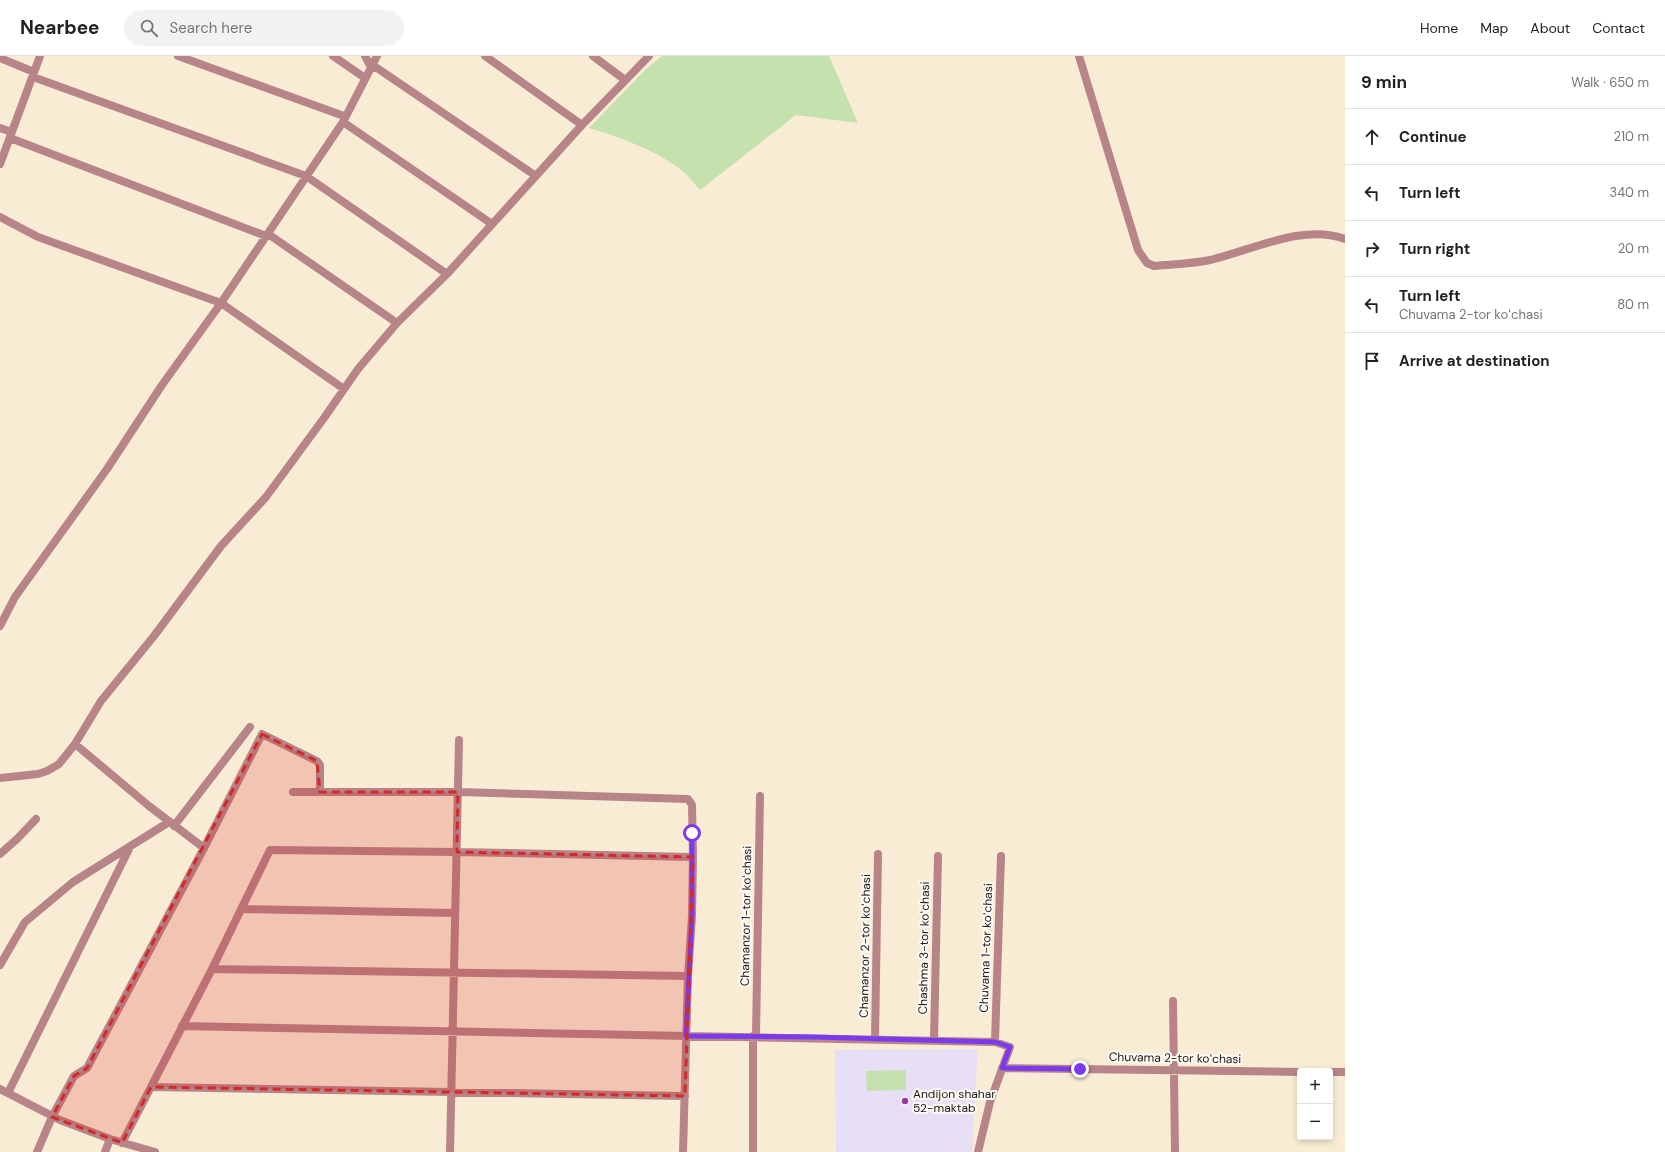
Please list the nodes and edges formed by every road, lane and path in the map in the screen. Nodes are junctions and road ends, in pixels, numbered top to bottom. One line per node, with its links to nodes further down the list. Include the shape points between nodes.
1 (40, 56): 12 (street)
2 (178, 56): 15 (street)
3 (333, 56): 13 (street)
4 (365, 56): 11 (street)
5 (377, 56): 11 (street)
6 (485, 56): 16 (street)
7 (593, 56): 14 (street)
8 (648, 56): 14 (street)
9 (1079, 56): 25 (street, via 1138,250 1147,263 1154,266 1209,260 1300,235 1339,236)
10 (0, 58): 12 (street)
11 (371, 67): 13 (street); 21 (street, via 377,68)
12 (34, 74): 18 (street); 20 (street)
13 (365, 78): 15 (street)
14 (625, 80): 16 (street)
15 (344, 119): 20 (street); 23 (street)
16 (582, 125): 21 (street)
17 (0, 128): 18 (street)
18 (11, 135): 19 (street); 24 (street)
19 (0, 164)
20 (306, 176): 24 (street); 26 (street)
21 (536, 176): 23 (street)
22 (0, 217): 27 (street, via 38,236)
23 (492, 224): 26 (street)
24 (266, 236): 27 (street); 28 (street, via 271,236)
25 (1345, 239)
26 (446, 274): 28 (street)
27 (221, 303): 29 (street); 30 (street, via 15,597)
28 (398, 323): 29 (street)
29 (344, 388): 33 (street, via 270,491 221,546 154,636 101,701)
30 (0, 626)
31 (250, 727): 40 (street)
32 (459, 740): 37 (street)
33 (75, 744): 34 (street, via 59,764 47,771); 40 (street)
34 (0, 778)
35 (293, 792): 36 (street)
36 (320, 792): 37 (street); 42 (street, via 320,765 317,761 262,734)
37 (458, 792): 43 (street); 48 (street, via 688,799 692,805)
38 (760, 796): 59 (street, Chamanzor 1-tor koʻchasi)
39 (36, 819): 44 (street)
40 (172, 824): 41 (street); 42 (street)
41 (130, 847): 51 (street, via 73,882 25,922); 69 (street)
42 (204, 848): 72 (street, via 87,1068 74,1076)
43 (458, 852): 48 (street); 49 (street, via 270,850); 50 (street)
44 (0, 854)
45 (878, 854): 60 (street, Chamanzor 2-tor koʻchasi)
46 (938, 856): 61 (street, Chashma 3-tor koʻchasi)
47 (1001, 856): 62 (street, Chuvama 1-tor koʻchasi)
48 (693, 857): 54 (street)
49 (241, 909): 50 (street); 52 (street)
50 (455, 913): 53 (street)
51 (0, 965)
52 (212, 968): 53 (street); 56 (street)
53 (454, 973): 54 (street); 57 (street)
54 (688, 976): 58 (street)
55 (1173, 1001): 64 (street)
56 (182, 1026): 57 (street); 68 (street)
57 (453, 1032): 58 (street); 70 (street)
58 (686, 1036): 59 (street); 71 (street)
59 (754, 1036): 60 (street); 80 (street, Chamanzor 1-tor koʻchasi)
60 (875, 1039): 61 (street)
61 (934, 1040): 62 (street)
62 (995, 1042): 63 (street, via 1010,1047)
63 (1002, 1068): 64 (street, Chuvama 2-tor koʻchasi); 81 (street, via 990,1102)
64 (1173, 1071): 65 (street, Chuvama 2-tor koʻchasi); 82 (street)
65 (1297, 1072)
66 (1333, 1072): 67 (street)
67 (1345, 1072)
68 (151, 1087): 70 (street); 74 (street)
69 (4, 1091): 72 (street)
70 (452, 1092): 71 (street); 78 (street)
71 (685, 1096): 79 (street)
72 (52, 1117): 73 (street); 75 (street)
73 (110, 1139): 74 (street); 76 (street)
74 (122, 1143): 77 (street)
75 (37, 1152)
76 (105, 1152)
77 (155, 1152)
78 (450, 1152)
79 (683, 1152)
80 (753, 1152)
81 (978, 1152)
82 (1175, 1152)

